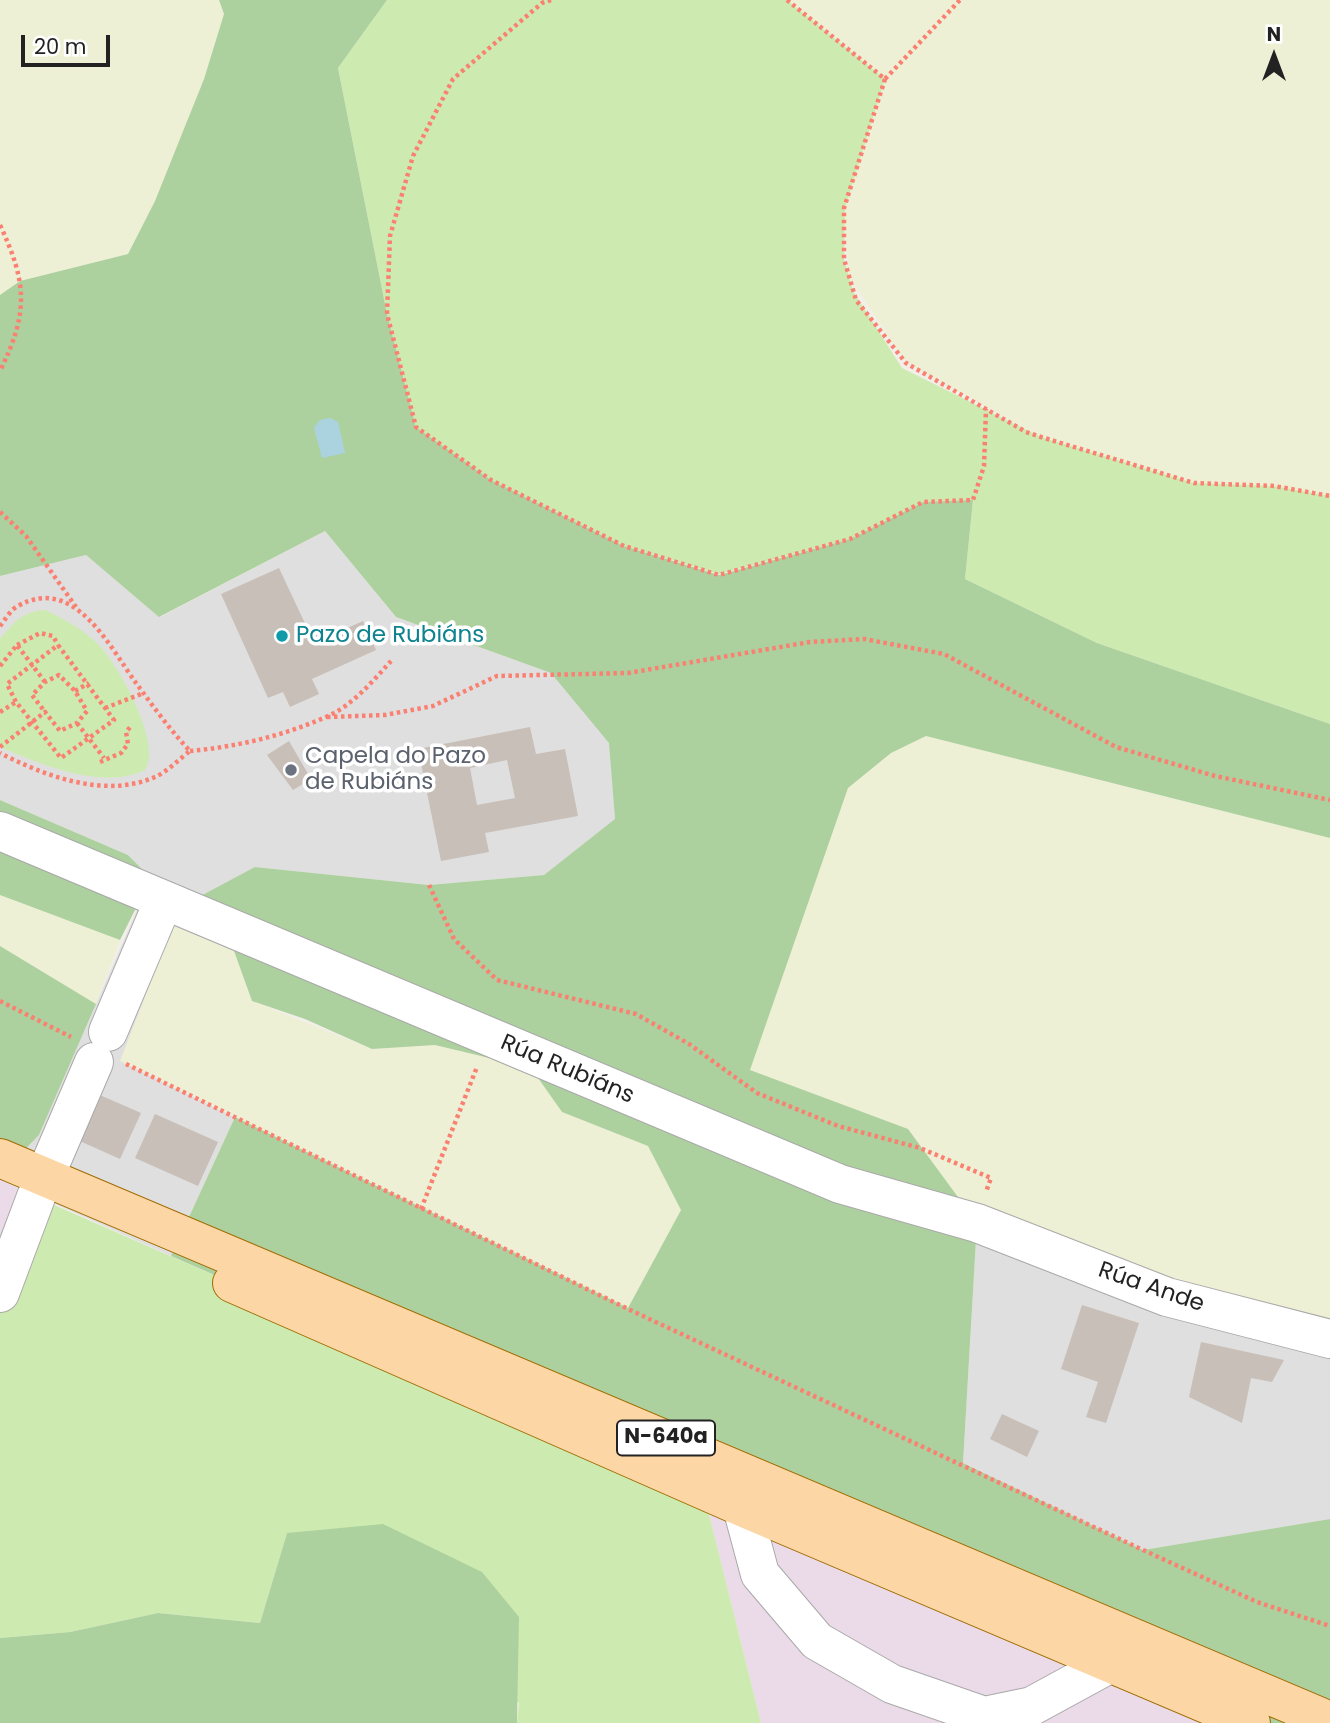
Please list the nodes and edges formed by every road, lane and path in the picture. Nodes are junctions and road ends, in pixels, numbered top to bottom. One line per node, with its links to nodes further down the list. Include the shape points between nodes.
1 (551, 0): 7 (path, via 453,79 413,156 390,236 387,314 416,427 491,480 624,546 719,575 850,539 923,502 973,500 984,466)
2 (788, 0): 4 (path)
3 (960, 0): 4 (path)
4 (886, 79): 7 (path, via 844,208 844,260 856,300 906,363)
5 (0, 225): 6 (path, via 16,260 23,299 15,339)
6 (0, 370)
7 (986, 409): 8 (path, via 1026,432 1194,484 1274,486)
8 (1330, 496)
9 (0, 513): 10 (path, via 26,536)
10 (77, 607): 11 (path, via 45,598 17,606); 20 (path, via 101,631)
11 (0, 626)
12 (17, 645): 13 (path, via 40,632 53,636); 15 (path); 16 (path)
13 (58, 645): 15 (path); 18 (path)
14 (391, 661): 25 (path, via 363,691)
15 (33, 665): 17 (path); 21 (path, via 7,684)
16 (0, 666)
17 (44, 682): 19 (path, via 59,675); 24 (path, via 32,695)
18 (89, 683): 19 (path); 22 (path)
19 (75, 691): 27 (path, via 87,711)
20 (144, 693): 22 (path); 31 (path)
21 (16, 702): 23 (path); 26 (path)
22 (105, 708): 29 (path, via 114,720)
23 (0, 712)
24 (44, 712): 26 (path); 27 (path, via 60,731)
25 (327, 717): 31 (path, via 234,747); 33 (path, via 385,715 433,706 498,676 628,673 810,642 864,639 944,654 1116,747 1215,776)
26 (34, 721): 29 (path, via 61,758); 30 (path)
27 (77, 723): 29 (path)
28 (131, 726): 29 (path, via 121,753 102,760)
29 (89, 739)
30 (0, 747)
31 (190, 751): 32 (path, via 156,777 124,783 77,783 38,772)
32 (0, 753)
33 (1330, 800)
34 (0, 831): 36 (street, Rúa Rubiáns)
35 (429, 885): 44 (path, via 454,939 497,980 636,1014 689,1044 757,1093 838,1126 920,1148 991,1178)
36 (164, 900): 38 (street, Rúa Rubiáns); 39 (street)
37 (0, 1001): 39 (path)
38 (489, 1038): 43 (path); 44 (street, Rúa Rubiáns, via 840,1184)
39 (99, 1048): 42 (street); 43 (path)
40 (0, 1158): 42 (main road, N-640a)
41 (0, 1178): 42 (main road, N-640a)
42 (40, 1186): 45 (street); 47 (main road, N-640a); 51 (main road, N-640a)
43 (421, 1209): 48 (path, via 1257,1602)
44 (977, 1223): 46 (street, Rúa Ande, via 1167,1297)
45 (0, 1293)
46 (1330, 1339)
47 (742, 1507): 49 (main road, N-640a); 49 (street, via 760,1574 817,1641 892,1684 984,1716 1032,1706)
48 (1330, 1626)
49 (1111, 1663): 50 (main road, N-640a)
50 (1203, 1713): 52 (main road, N-640a)
51 (1330, 1721)
52 (1251, 1723)

